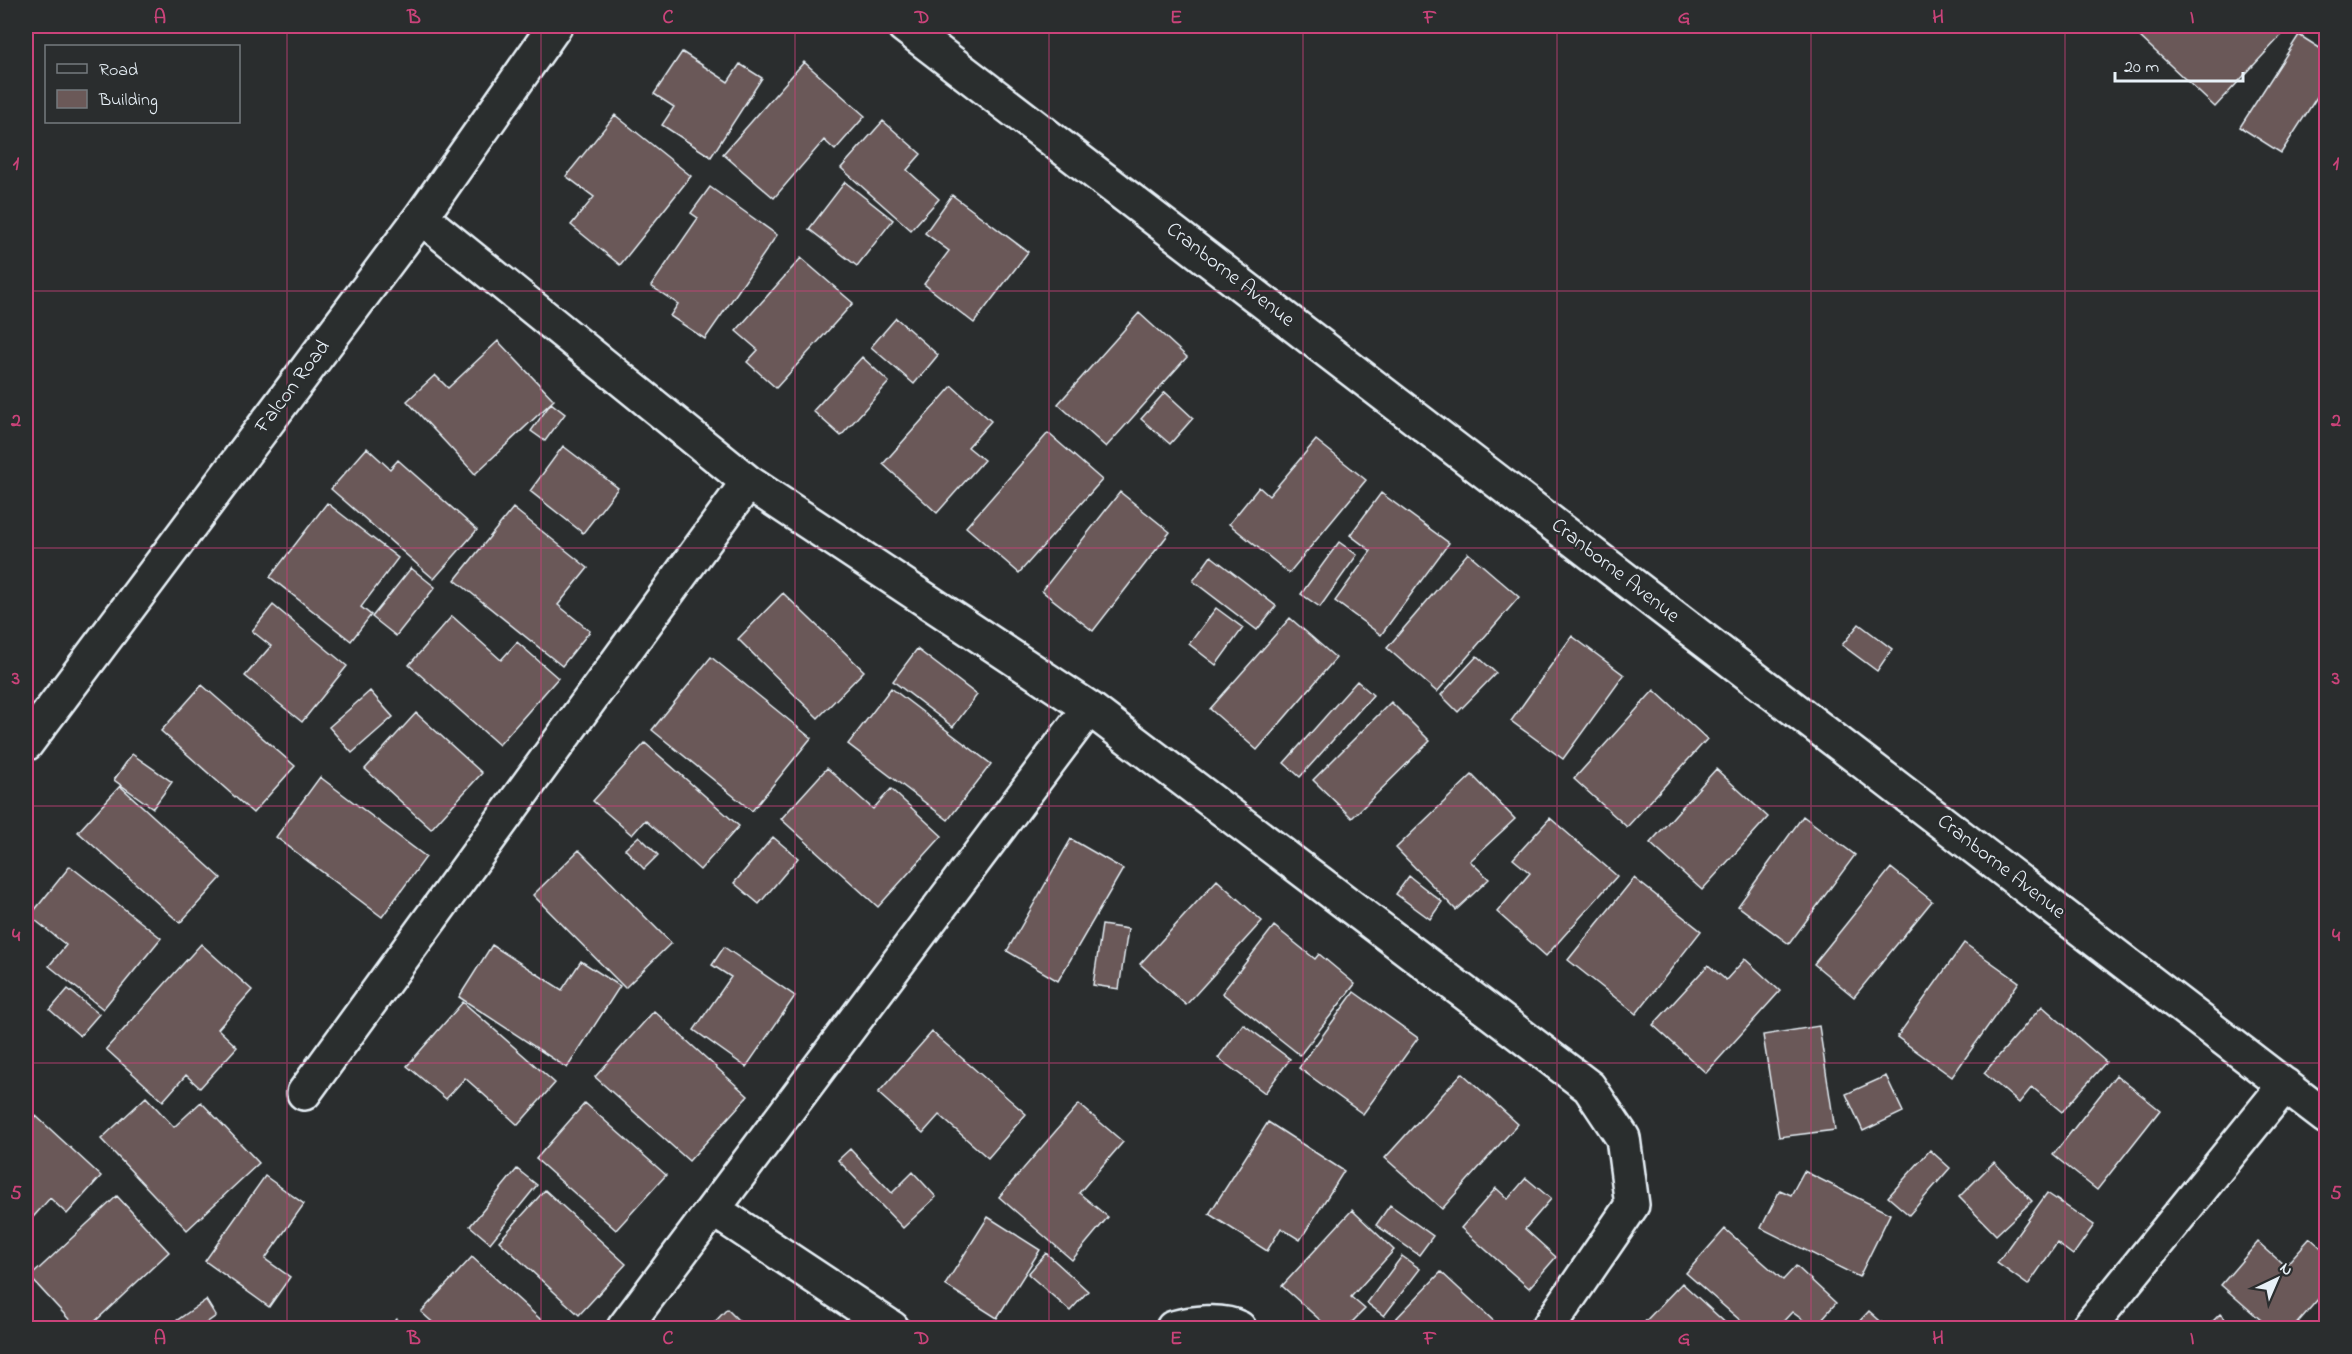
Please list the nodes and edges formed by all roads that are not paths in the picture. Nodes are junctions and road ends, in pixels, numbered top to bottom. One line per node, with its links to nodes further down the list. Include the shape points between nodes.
1 (555, 26): 3 (street, Falcon Road)
2 (904, 26): 7 (street, Cranborne Avenue)
3 (421, 217): 4 (street); 6 (street, Falcon Road)
4 (748, 482): 5 (street); 8 (street)
5 (1089, 708): 10 (street); 15 (street, via 1589,1087 1623,1138 1632,1205)
6 (26, 744)
7 (2285, 1085): 9 (street, Cranborne Avenue); 16 (street)
8 (304, 1093)
9 (2326, 1117)
10 (714, 1210): 11 (street); 12 (street)
11 (624, 1329)
12 (892, 1329)
13 (1173, 1329): 14 (street, via 1231,1324)
14 (1239, 1329)
15 (1548, 1329)
16 (2088, 1329)

